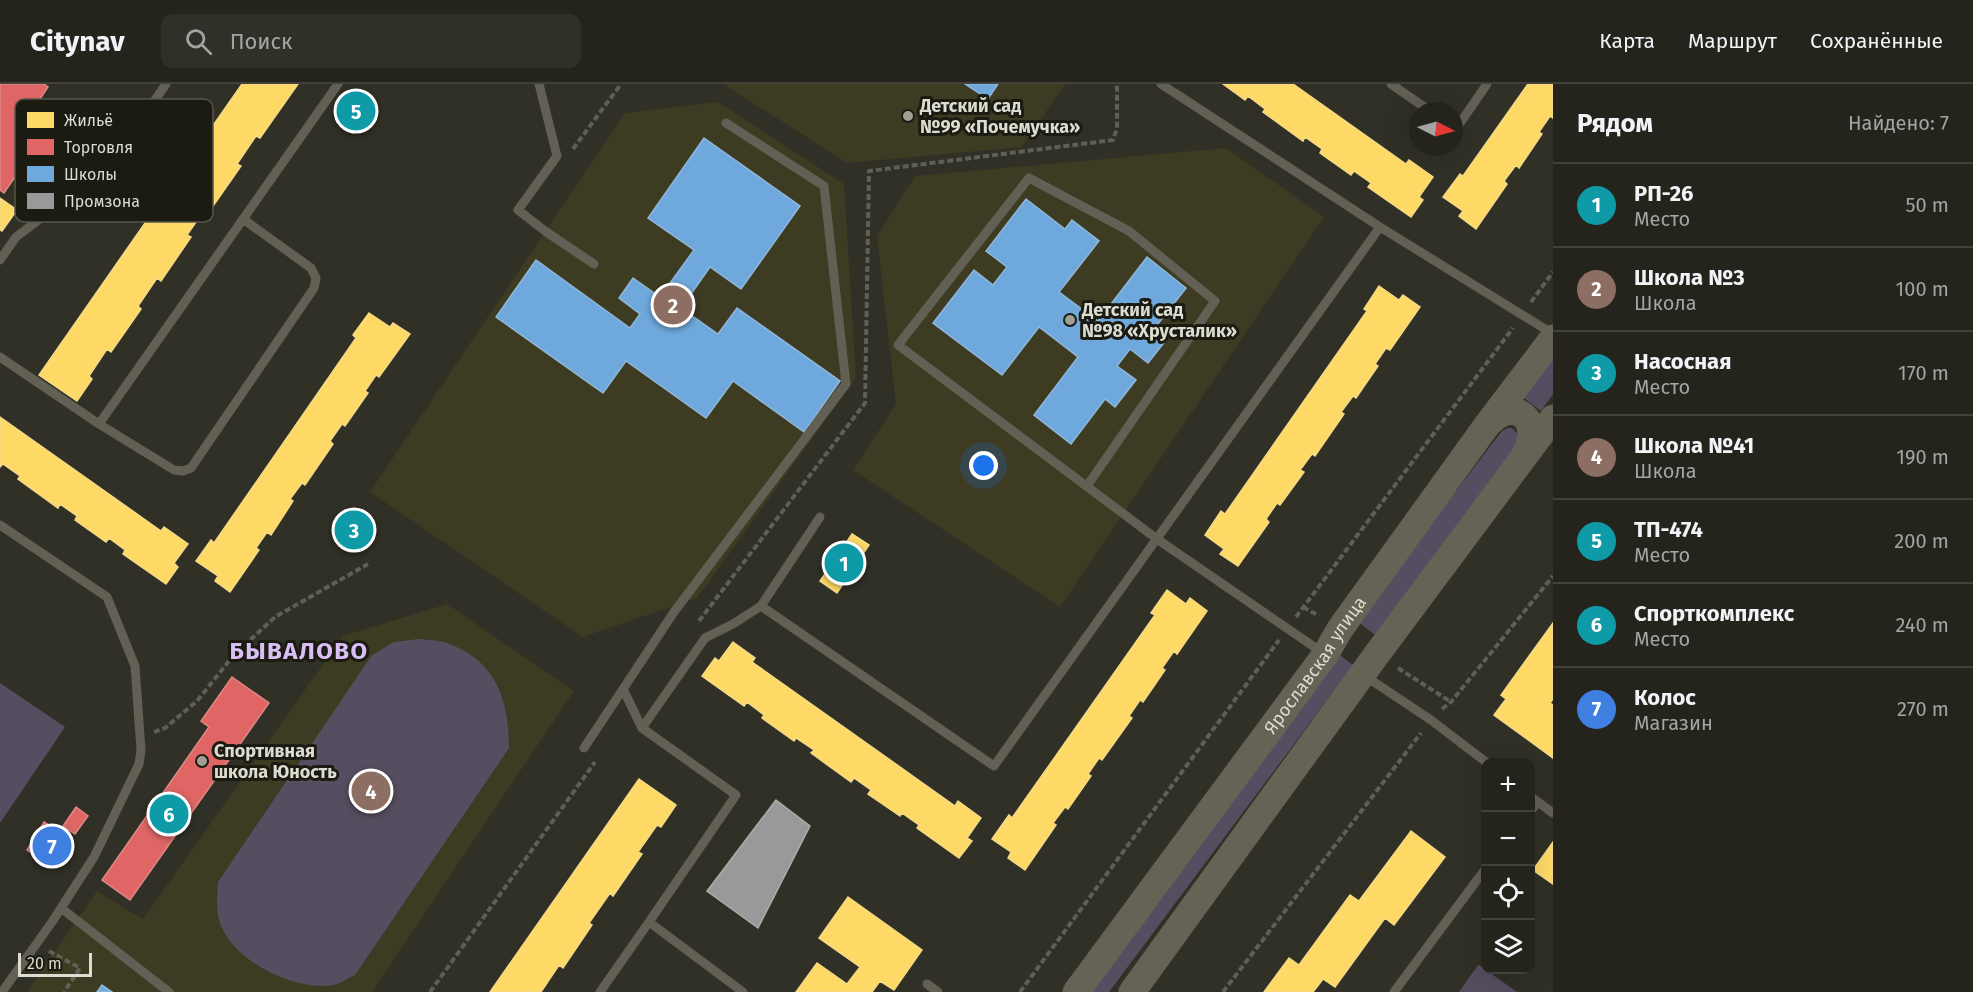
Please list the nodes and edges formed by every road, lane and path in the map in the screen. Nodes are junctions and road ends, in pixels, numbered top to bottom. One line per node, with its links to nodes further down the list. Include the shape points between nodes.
1 (166, 84): 8 (lane)
2 (338, 84): 13 (lane)
3 (539, 84): 12 (lane)
4 (621, 84): 12 (path, via 570,154)
5 (1161, 84): 15 (lane)
6 (1391, 84): 9 (lane)
7 (1487, 84): 10 (lane)
8 (156, 99)
9 (1417, 102)
10 (1463, 119)
11 (726, 123): 33 (lane, via 824,186 846,384 674,612)
12 (557, 156): 17 (lane, via 518,210)
13 (243, 219): 21 (lane); 21 (lane, via 311,268 316,278 314,288 191,468 174,470)
14 (36, 222): 16 (lane, via 16,237)
15 (1380, 227): 18 (lane); 27 (lane)
16 (0, 260)
17 (594, 264)
18 (1553, 336): 22 (main road, Ярославская улица)
19 (0, 357): 21 (lane)
20 (1553, 418): 23 (main road)
21 (99, 424)
22 (1487, 425): 23 (main road, via 1505,411 1527,420 1532,436); 31 (main road, Ярославская улица)
23 (1523, 458): 32 (main road)
24 (1086, 486): 24 (lane, via 898,345 1029,178 1129,231 1215,301); 27 (lane)
25 (820, 518): 30 (lane)
26 (0, 525): 36 (lane, via 107,597 135,666)
27 (1157, 539): 30 (lane, via 994,766); 31 (lane)
28 (368, 564): 36 (path, via 275,617 233,656 198,700 165,728)
29 (1553, 576): 34 (path)
30 (761, 606): 35 (lane, via 705,638)
31 (1325, 655): 52 (main road, Ярославская улица)
32 (1363, 675): 34 (lane); 53 (main road)
33 (623, 689): 35 (lane); 37 (lane)
34 (1431, 720): 38 (lane); 54 (path)
35 (642, 728): 43 (lane, via 736,795)
36 (140, 737): 42 (lane, via 139,764 94,857)
37 (584, 747)
38 (1481, 758)
39 (1535, 800): 40 (lane)
40 (1553, 813)
41 (1481, 873): 55 (lane)
42 (61, 908): 44 (lane); 48 (lane)
43 (649, 922): 49 (lane); 50 (lane)
44 (36, 944): 46 (lane); 47 (path, via 80,968)
45 (927, 984): 51 (lane)
46 (2, 992)
47 (64, 992)
48 (169, 992)
49 (600, 992)
50 (743, 992)
51 (938, 992)
52 (1076, 992)
53 (1132, 992)
54 (1223, 992)
55 (1394, 992)

